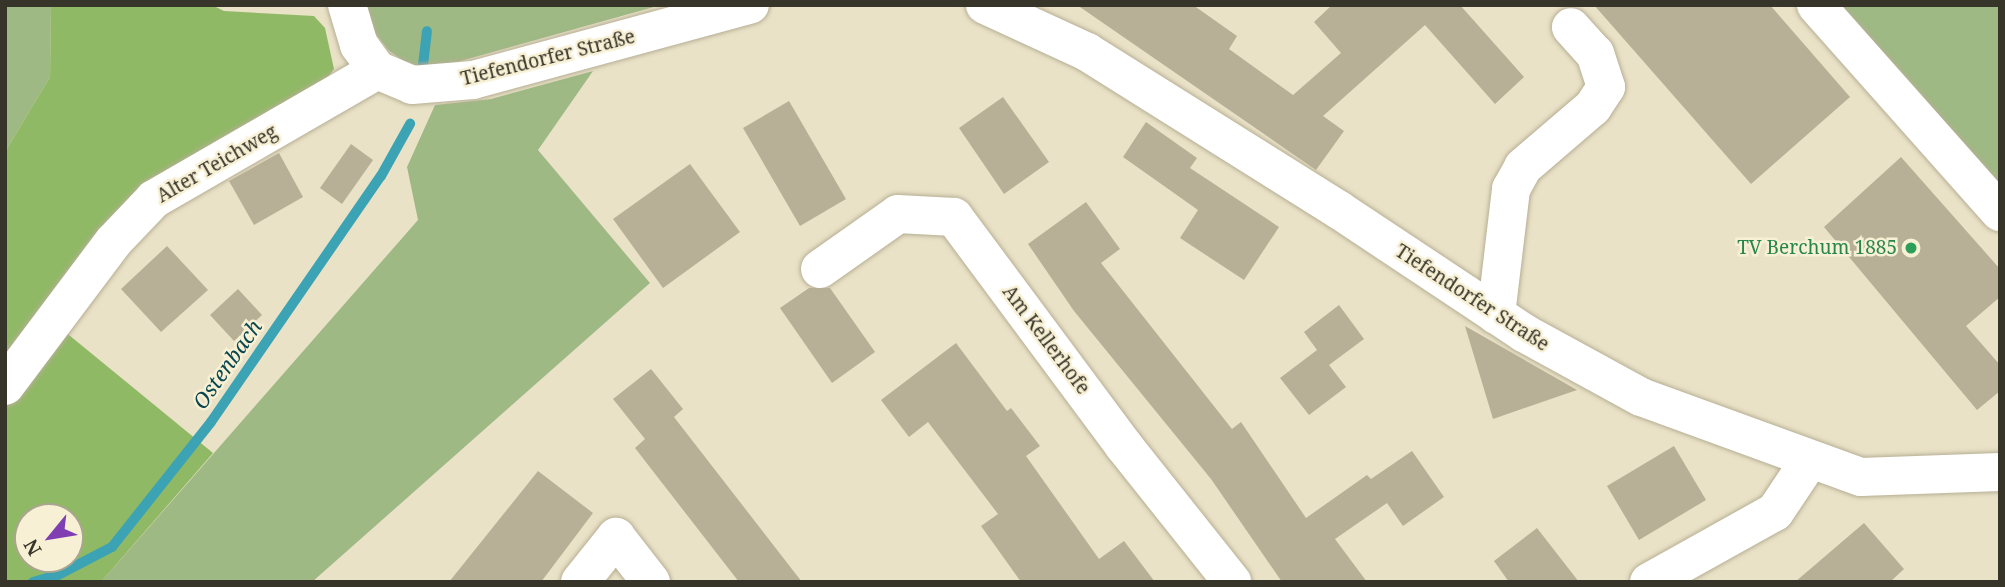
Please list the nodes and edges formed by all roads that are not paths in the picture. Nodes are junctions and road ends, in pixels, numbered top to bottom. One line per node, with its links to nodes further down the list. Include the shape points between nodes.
1 (347, 5): 6 (street, via 359,45)
2 (750, 5): 6 (street, Tiefendorfer Straße, via 473,79 412,85)
3 (985, 5): 9 (street, Tiefendorfer Straße, via 1087,52)
4 (1816, 5): 7 (street)
5 (1571, 27): 9 (street, via 1595,54 1606,87 1593,107 1523,167 1511,189)
6 (377, 70): 10 (street, Alter Teichweg, via 154,199 114,241)
7 (2000, 212)
8 (820, 269): 15 (street, Am Kellerhofe, via 898,214 954,217 1124,446)
9 (1496, 315): 11 (street, Tiefendorfer Straße, via 1579,367 1641,397)
10 (5, 386)
11 (1809, 461): 12 (street, Tiefendorfer Straße, via 1861,477); 16 (street, via 1775,512 1738,537)
12 (2000, 472)
13 (580, 582): 14 (street, via 616,537)
14 (651, 582)
15 (1232, 582)
16 (1649, 582)

